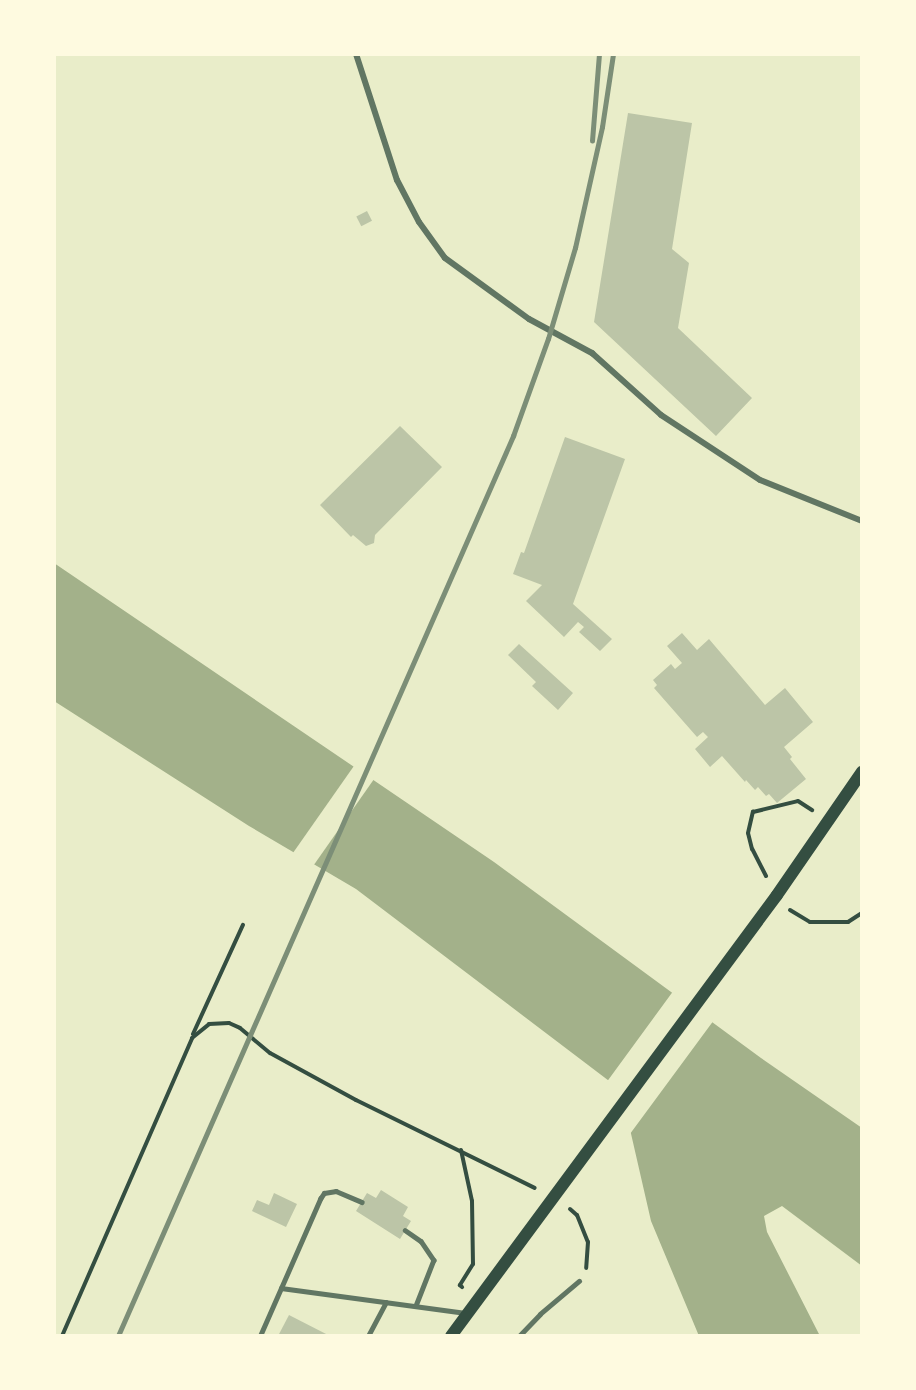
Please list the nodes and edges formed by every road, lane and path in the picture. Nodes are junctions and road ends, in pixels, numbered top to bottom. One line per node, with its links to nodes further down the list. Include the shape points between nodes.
1 (356, 54): 2 (street, via 397,180 419,222 445,258 529,319 592,353 661,415 760,480)
2 (862, 521)
3 (862, 772): 4 (main road)
4 (830, 821): 5 (path, via 798,801 753,812 748,833); 14 (main road, via 519,1246)
5 (771, 886)
6 (783, 906): 7 (path, via 810,922 848,922)
7 (862, 913)
8 (243, 925): 9 (path)
9 (192, 1038): 14 (path, via 209,1024 229,1023 270,1053 461,1150 472,1201 473,1264 460,1285); 18 (path)
10 (362, 1202): 13 (lane, via 343,1192 324,1193)
11 (405, 1230): 16 (lane, via 421,1241 434,1260)
12 (579, 1281): 22 (lane)
13 (281, 1288): 15 (lane); 19 (lane)
14 (475, 1300): 17 (main road)
15 (386, 1302): 16 (lane); 20 (lane)
16 (416, 1306): 17 (lane)
17 (467, 1313): 21 (main road)
18 (62, 1336)
19 (260, 1336)
20 (368, 1336)
21 (451, 1336)
22 (519, 1336)

